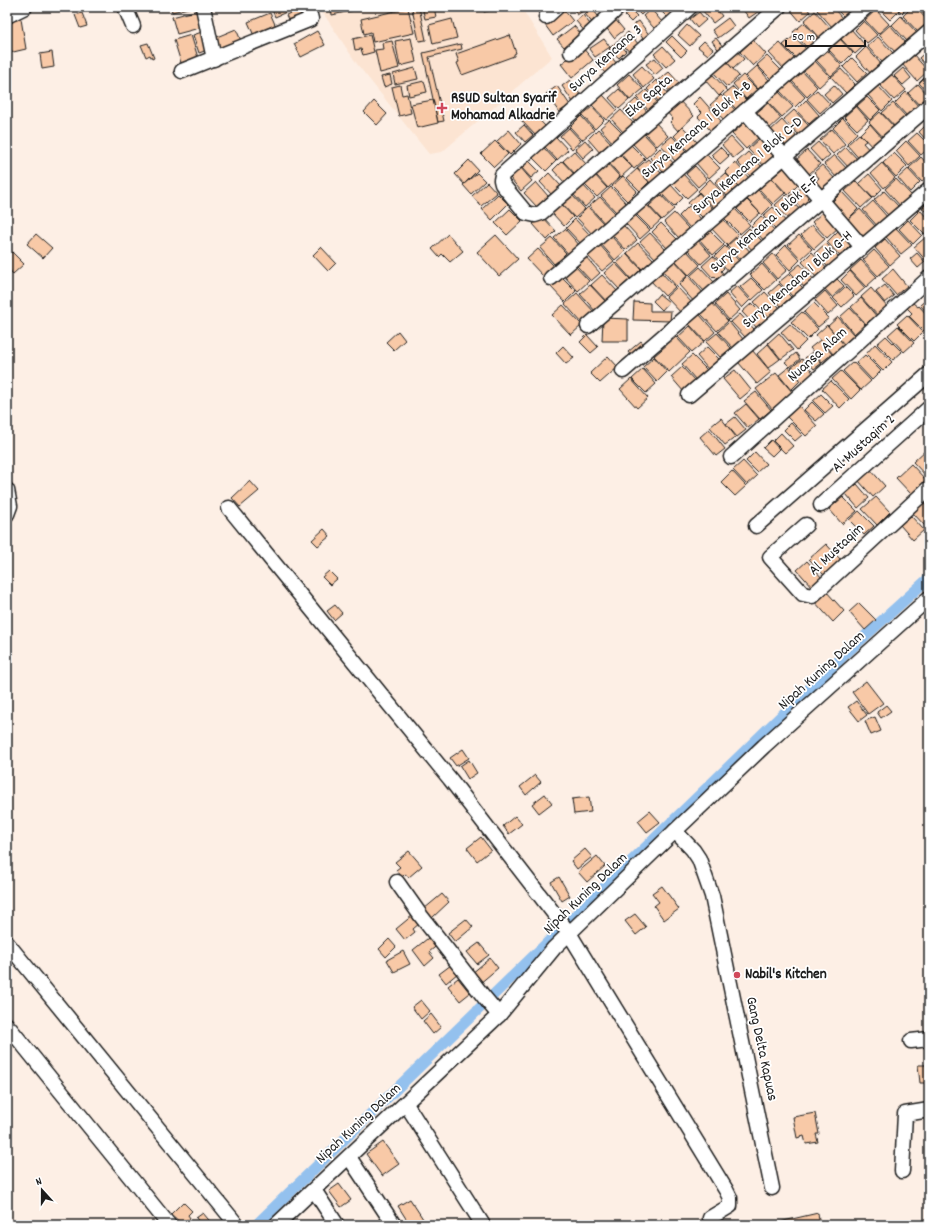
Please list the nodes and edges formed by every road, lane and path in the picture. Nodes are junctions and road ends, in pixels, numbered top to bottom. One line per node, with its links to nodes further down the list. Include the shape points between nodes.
1 (25, 7): 10 (street)
2 (125, 7): 12 (street)
3 (203, 7): 15 (street)
4 (557, 7): 11 (street)
5 (619, 7): 14 (street)
6 (690, 7): 22 (street, Surya Kencana 3, via 502,175 502,184 526,213)
7 (779, 7): 22 (street, Eka Sapta)
8 (866, 7): 18 (street, Surya Kencana 1 Blok A-B)
9 (310, 13): 15 (street)
10 (7, 16)
11 (546, 17)
12 (133, 26)
13 (929, 32): 19 (street, Surya Kencana 1 Blok C-D)
14 (570, 52)
15 (214, 60): 16 (street)
16 (182, 71)
17 (929, 106): 21 (street, Surya Kencana 1 Blok E-F)
18 (745, 111): 19 (street); 24 (street, Surya Kencana 1 Blok A-B)
19 (784, 157): 21 (street); 26 (street, Surya Kencana 1 Blok C-D)
20 (929, 190): 23 (street, Surya Kencana 1 Blok G-H)
21 (820, 200): 23 (street); 27 (street, Surya Kencana 1 Blok E-F)
22 (541, 213)
23 (862, 247): 29 (street, Surya Kencana 1 Blok G-H)
24 (551, 278)
25 (929, 278): 31 (street, Nuansa Alam)
26 (588, 326)
27 (623, 371)
28 (929, 374): 38 (street)
29 (689, 395)
30 (929, 408): 34 (street, Al Mustaqim 2)
31 (730, 457)
32 (929, 488): 37 (street, Al Mustaqim, via 812,596 803,594 770,557)
33 (7, 490): 36 (street, via 10,506)
34 (821, 505)
35 (228, 508): 42 (street, via 450,778)
36 (7, 514)
37 (806, 525)
38 (756, 526)
39 (929, 598): 40 (street, Nipah Kuning Dalam, via 764,746)
40 (675, 831): 42 (street, Nipah Kuning Dalam); 52 (street, Gang Delta Kapuas, via 699,859 712,896)
41 (397, 882): 44 (street)
42 (566, 929): 44 (street, Nipah Kuning Dalam, via 554,948); 54 (street, via 730,1198 730,1206)
43 (7, 943): 56 (street)
44 (492, 1006): 48 (street, Nipah Kuning Dalam)
45 (7, 1025): 55 (street)
46 (929, 1039): 47 (street)
47 (911, 1041)
48 (406, 1104): 50 (street, Nipah Kuning Dalam); 60 (street)
49 (929, 1110): 51 (street, via 905,1114)
50 (349, 1157): 53 (street, Nipah Kuning Dalam); 59 (street)
51 (902, 1171)
52 (772, 1188)
53 (314, 1190): 57 (street, Nipah Kuning Dalam); 58 (street)
54 (710, 1218)
55 (169, 1225)
56 (237, 1225)
57 (276, 1225)
58 (337, 1225)
59 (394, 1225)
60 (483, 1225)

